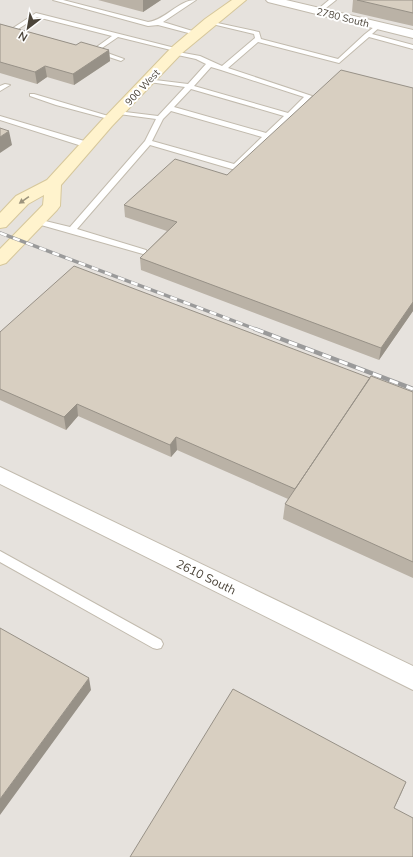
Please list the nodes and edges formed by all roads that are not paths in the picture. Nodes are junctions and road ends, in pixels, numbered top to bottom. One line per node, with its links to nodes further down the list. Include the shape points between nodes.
1 (56, 0): 9 (lane, via 148,24)
2 (193, 0): 9 (lane)
3 (237, 0): 8 (main road, 900 West)
4 (272, 0): 6 (street, 2780 South)
5 (333, 0): 7 (lane)
6 (294, 2): 7 (street, 2780 South)
7 (320, 11): 10 (street, 2780 South)
8 (210, 22): 12 (main road, 900 West); 16 (lane, via 257,34)
9 (158, 24): 12 (lane)
10 (378, 26): 13 (street, 2780 South); 15 (lane)
11 (13, 30): 14 (lane, via 36,15)
12 (196, 33): 18 (main road, 900 West)
13 (413, 34)
14 (117, 35): 18 (lane); 19 (lane, via 94,51)
15 (368, 35): 16 (lane, via 339,61); 17 (lane)
16 (256, 40): 21 (lane)
17 (413, 46)
18 (176, 51): 20 (lane, via 198,57); 22 (main road, 900 West)
19 (121, 59)
20 (210, 64): 21 (lane); 24 (lane)
21 (223, 69): 29 (lane, via 309,96)
22 (149, 80): 24 (lane); 28 (main road, 900 West)
23 (7, 85): 25 (lane)
24 (188, 86): 27 (lane); 29 (lane)
25 (0, 90)
26 (32, 96): 28 (lane, via 58,104)
27 (169, 108): 31 (lane); 32 (lane)
28 (116, 115): 31 (lane); 34 (main road, 900 West)
29 (288, 116): 32 (lane)
30 (0, 118): 34 (lane)
31 (160, 118): 33 (lane)
32 (268, 136): 33 (lane, via 235,167)
33 (148, 142): 38 (lane)
34 (88, 145): 35 (main road, 900 West)
35 (53, 184): 36 (main road, via 51,206); 37 (main road, 900 West, one-way to 37, via 22,200)
36 (37, 221): 38 (lane); 40 (main road)
37 (0, 223)
38 (72, 230): 39 (lane)
39 (143, 252)
40 (0, 259)
41 (0, 475): 44 (street, 2610 South)
42 (0, 556): 43 (lane)
43 (157, 644)
44 (413, 678)

